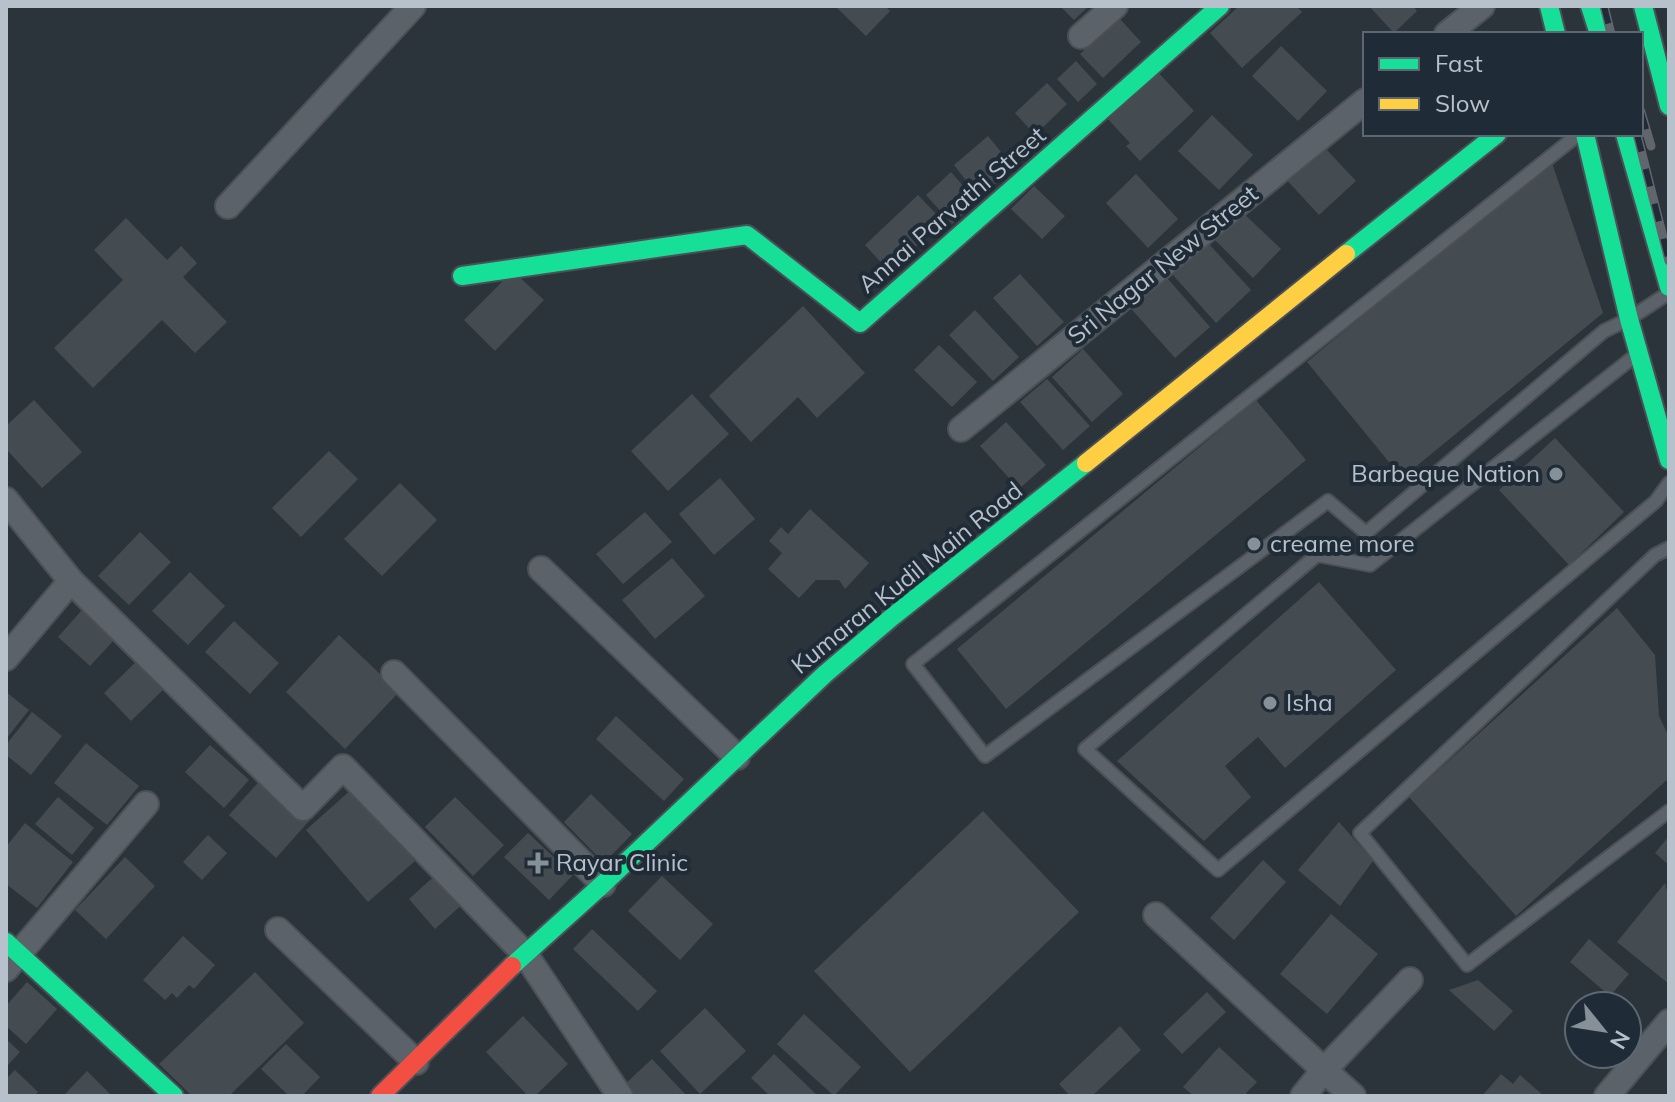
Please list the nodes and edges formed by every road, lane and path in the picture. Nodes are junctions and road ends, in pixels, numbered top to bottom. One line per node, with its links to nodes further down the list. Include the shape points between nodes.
1 (413, 6): 18 (street)
2 (1115, 6): 11 (street)
3 (1220, 6): 19 (street, Annai Parvathi Street, via 860,323 747,235)
4 (1482, 6): 8 (street)
5 (1549, 6): 9 (street)
6 (1590, 6): 10 (street)
7 (1643, 6): 13 (street)
8 (1450, 32)
9 (1556, 32)
10 (1598, 32)
11 (1081, 36)
12 (1363, 103): 24 (street, Sri Nagar New Street)
13 (1669, 106)
14 (1494, 136): 33 (street, Kumaran Kudil Main Road, via 892,617)
15 (1576, 136): 22 (lane, via 913,664 985,756 1328,501 1366,533 1604,331)
16 (1585, 136): 22 (street)
17 (1626, 136): 20 (street)
18 (228, 206)
19 (462, 276)
20 (1669, 287)
21 (1669, 293): 22 (lane)
22 (1629, 319): 23 (street)
23 (1639, 353): 25 (street); 26 (lane, via 1370,565 1317,555 1085,749 1218,870 1656,501)
24 (961, 429)
25 (1669, 460)
26 (1669, 483)
27 (6, 500): 30 (street)
28 (1669, 548): 35 (lane, via 1655,555 1360,833 1467,965)
29 (541, 569): 33 (street)
30 (71, 581): 31 (street); 39 (street, via 303,808 343,767)
31 (6, 658)
32 (394, 673): 36 (street)
33 (737, 757): 36 (street, Kumaran Kudil Main Road)
34 (146, 804): 40 (street)
35 (1669, 811)
36 (603, 884): 39 (street, Kumaran Kudil Main Road)
37 (1156, 915): 44 (street)
38 (278, 930): 43 (street)
39 (525, 954): 43 (street, Kumaran Kudil Main Road); 47 (street)
40 (10, 955): 45 (street)
41 (1410, 980): 44 (street)
42 (1669, 1022): 50 (street)
43 (416, 1062): 46 (street, Kumaran Kudil Main Road)
44 (1324, 1070): 48 (street); 49 (street)
45 (174, 1096)
46 (380, 1096)
47 (620, 1096)
48 (1303, 1096)
49 (1353, 1096)
50 (1607, 1096)

